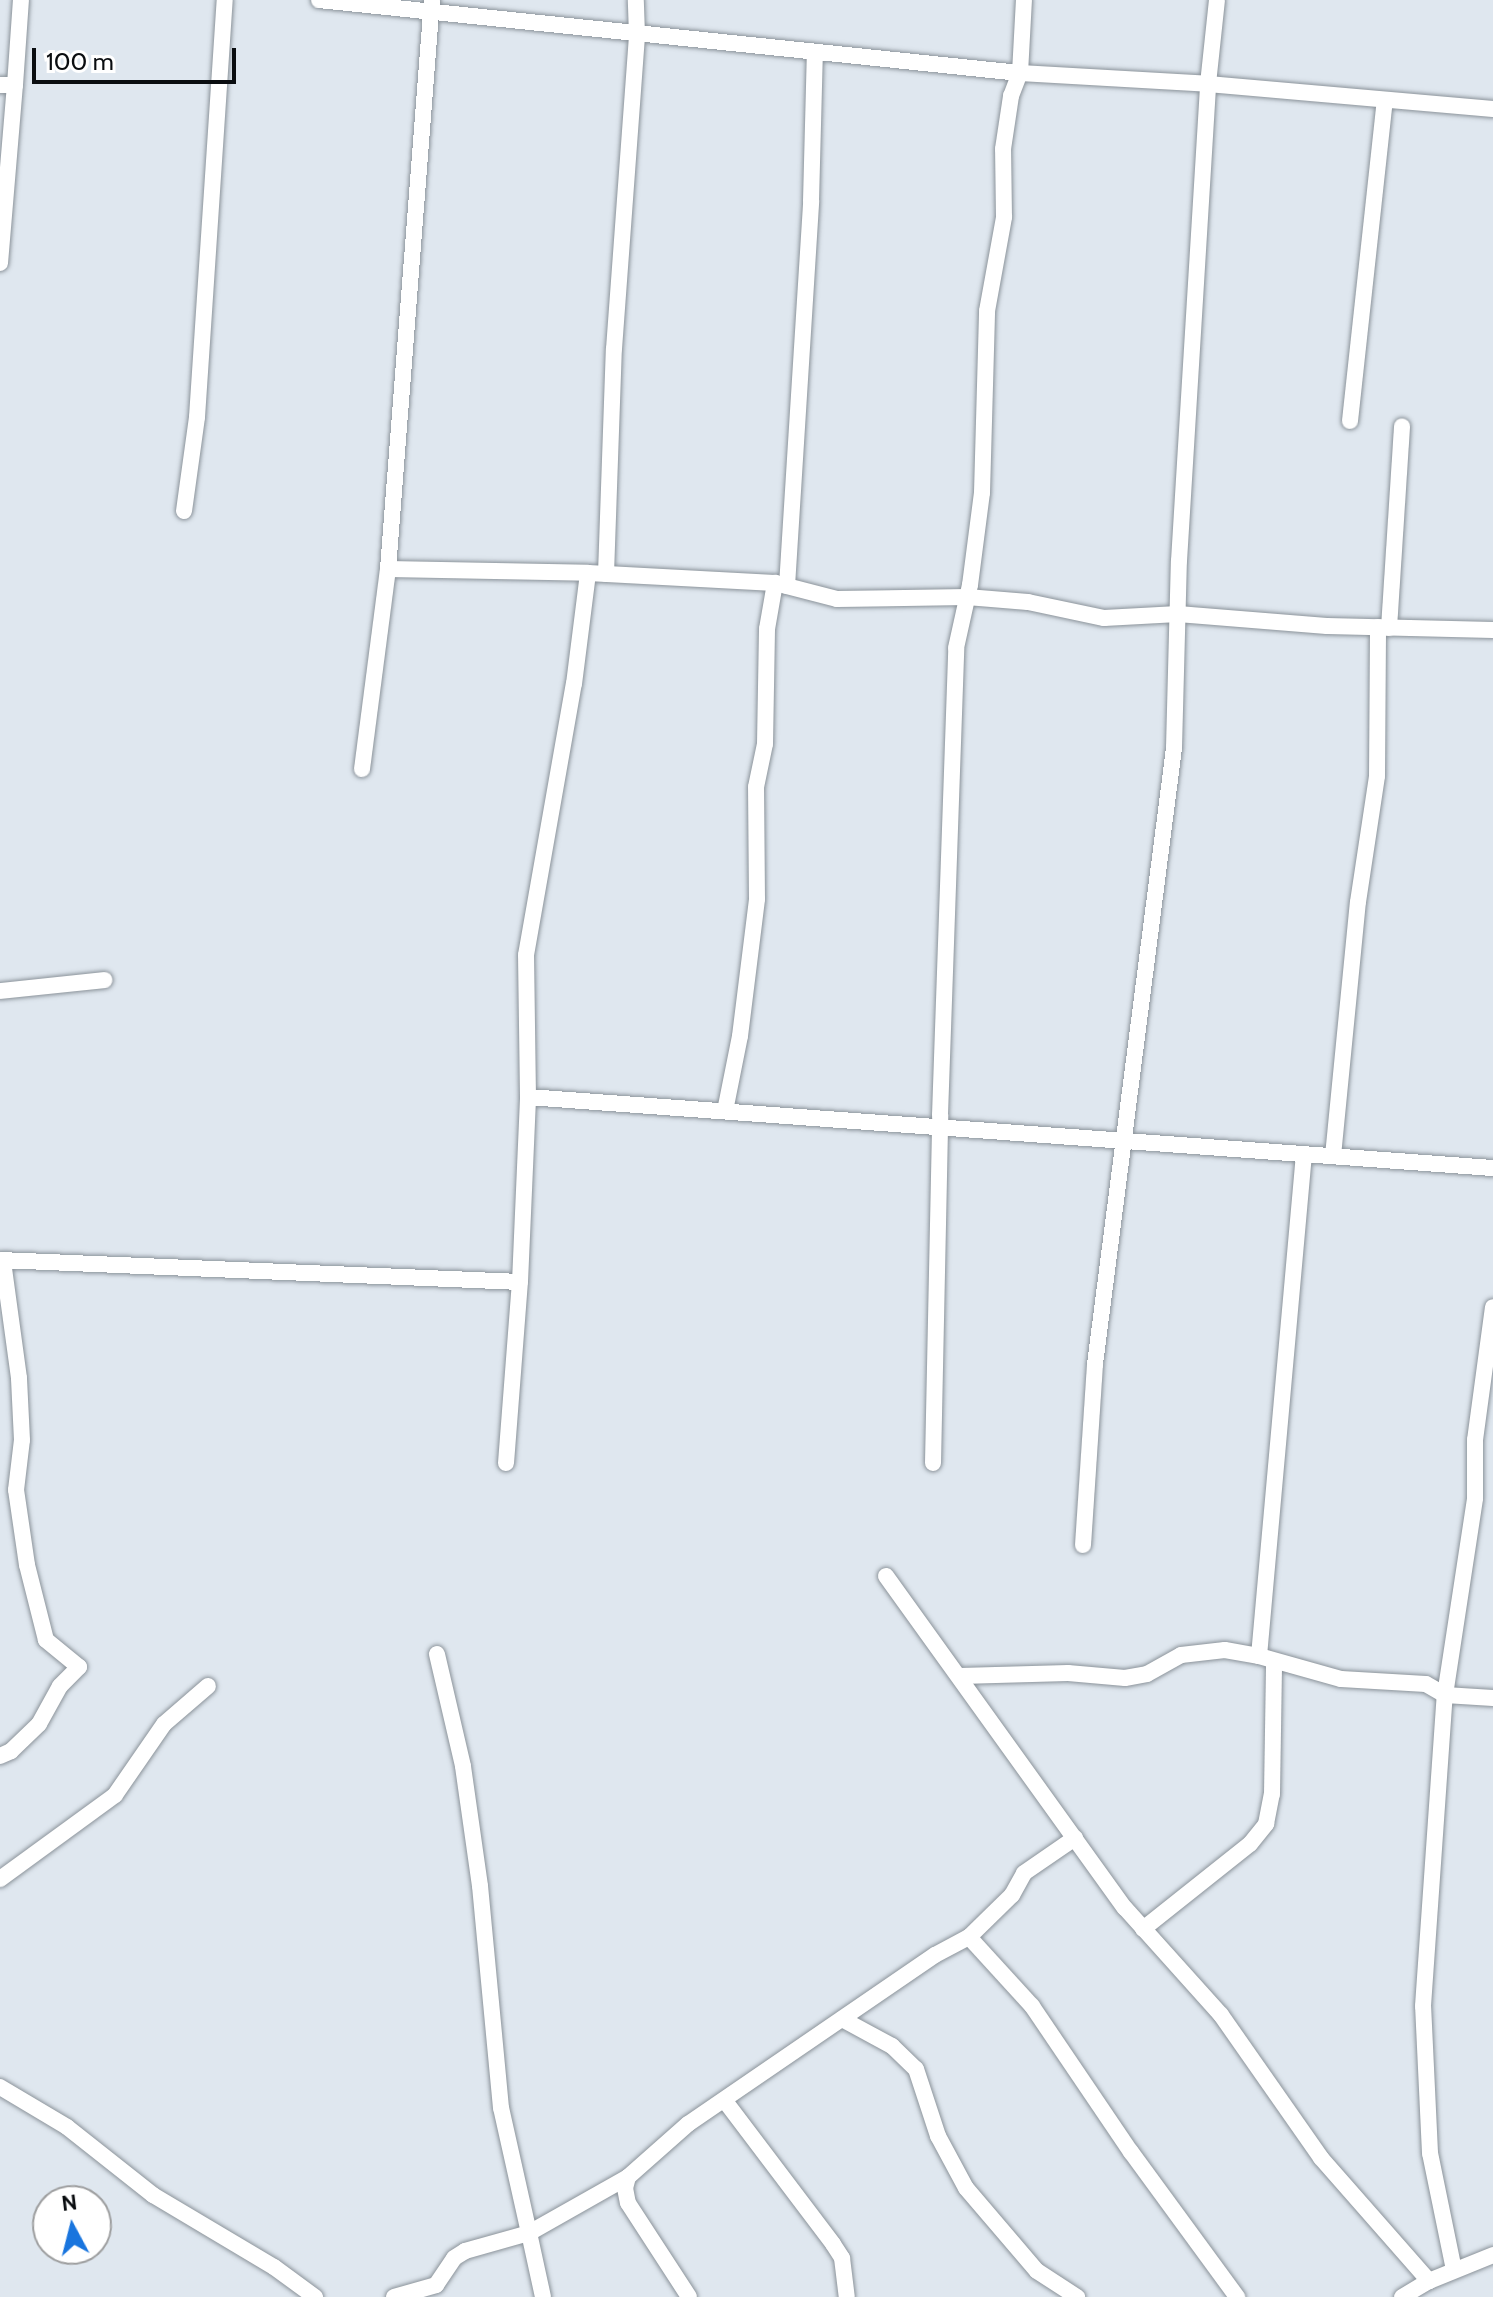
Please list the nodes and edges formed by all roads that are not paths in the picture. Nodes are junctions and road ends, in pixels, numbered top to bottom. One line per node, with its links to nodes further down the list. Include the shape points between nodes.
1 (21, 0): 12 (street)
2 (225, 0): 18 (street, via 197,407)
3 (319, 0): 7 (street)
4 (636, 0): 8 (street)
5 (1024, 0): 10 (street)
6 (1217, 0): 11 (street)
7 (432, 7): 8 (street); 19 (street)
8 (637, 35): 9 (street); 21 (street, via 614,349)
9 (815, 53): 10 (street); 22 (street, via 811,201)
10 (1020, 73): 11 (street); 23 (street, via 1003,149 1004,217 987,311 982,493)
11 (1208, 84): 13 (street); 24 (street)
12 (7, 85): 15 (street)
13 (1385, 101): 14 (street); 16 (street)
14 (1493, 109)
15 (0, 263)
16 (1350, 421)
17 (1402, 426): 25 (street)
18 (184, 511)
19 (388, 569): 20 (street); 27 (street)
20 (588, 573): 21 (street); 30 (street, via 526,955)
21 (606, 574): 22 (street)
22 (781, 585): 23 (street, via 837,599); 31 (street, via 767,629 765,744 756,787 757,899)
23 (967, 597): 24 (street, via 1028,602 1104,618); 32 (street, via 956,648)
24 (1178, 614): 25 (street); 33 (street, via 1172,763)
25 (1384, 627): 26 (street); 35 (street, via 1377,776 1358,902)
26 (1493, 630)
27 (362, 769)
28 (104, 980): 29 (street)
29 (0, 991)
30 (528, 1097): 31 (street); 38 (street)
31 (725, 1111): 32 (street)
32 (940, 1127): 33 (street); 41 (street)
33 (1121, 1141): 34 (street); 43 (street, via 1095,1364)
34 (1304, 1154): 35 (street); 46 (street)
35 (1333, 1156): 36 (street)
36 (1493, 1168)
37 (2, 1261): 38 (street); 42 (street, via 22,1440)
38 (520, 1282): 40 (street)
39 (1493, 1307): 49 (street, via 1475,1440 1475,1498)
40 (506, 1463)
41 (933, 1463)
42 (8, 1490): 51 (street, via 42,1630 51,1645 79,1667 60,1686 39,1724)
43 (1083, 1545)
44 (886, 1576): 47 (street)
45 (437, 1654): 60 (street, via 463,1766 501,2108)
46 (1266, 1659): 47 (street, via 1225,1650 1181,1655 1147,1674 1125,1678 1068,1673); 49 (street, via 1341,1679 1426,1684); 54 (street, via 1272,1794 1266,1824 1250,1844)
47 (960, 1676): 52 (street)
48 (208, 1686): 53 (street, via 164,1724 115,1795)
49 (1445, 1695): 50 (street); 62 (street, via 1423,2021 1430,2153)
50 (1493, 1698)
51 (0, 1756)
52 (1075, 1838): 54 (street); 55 (street, via 1024,1873 1012,1895)
53 (0, 1879)
54 (1143, 1929): 63 (street, via 1221,2015 1321,2158)
55 (969, 1937): 56 (street); 70 (street, via 1032,2006)
56 (842, 2019): 58 (street); 69 (street, via 885,2041 916,2069 938,2136 966,2188 1037,2271)
57 (0, 2087): 64 (street, via 67,2127 153,2195)
58 (725, 2101): 59 (street, via 688,2124); 68 (street, via 842,2258)
59 (628, 2177): 60 (street); 67 (street, via 628,2203)
60 (529, 2233): 65 (street, via 465,2251 436,2285); 66 (street)
61 (1493, 2255): 62 (street)
62 (1454, 2270): 63 (street)
63 (1429, 2281): 71 (street)
64 (315, 2297)
65 (394, 2297)
66 (543, 2297)
67 (689, 2297)
68 (847, 2297)
69 (1077, 2297)
70 (1237, 2297)
71 (1402, 2297)

